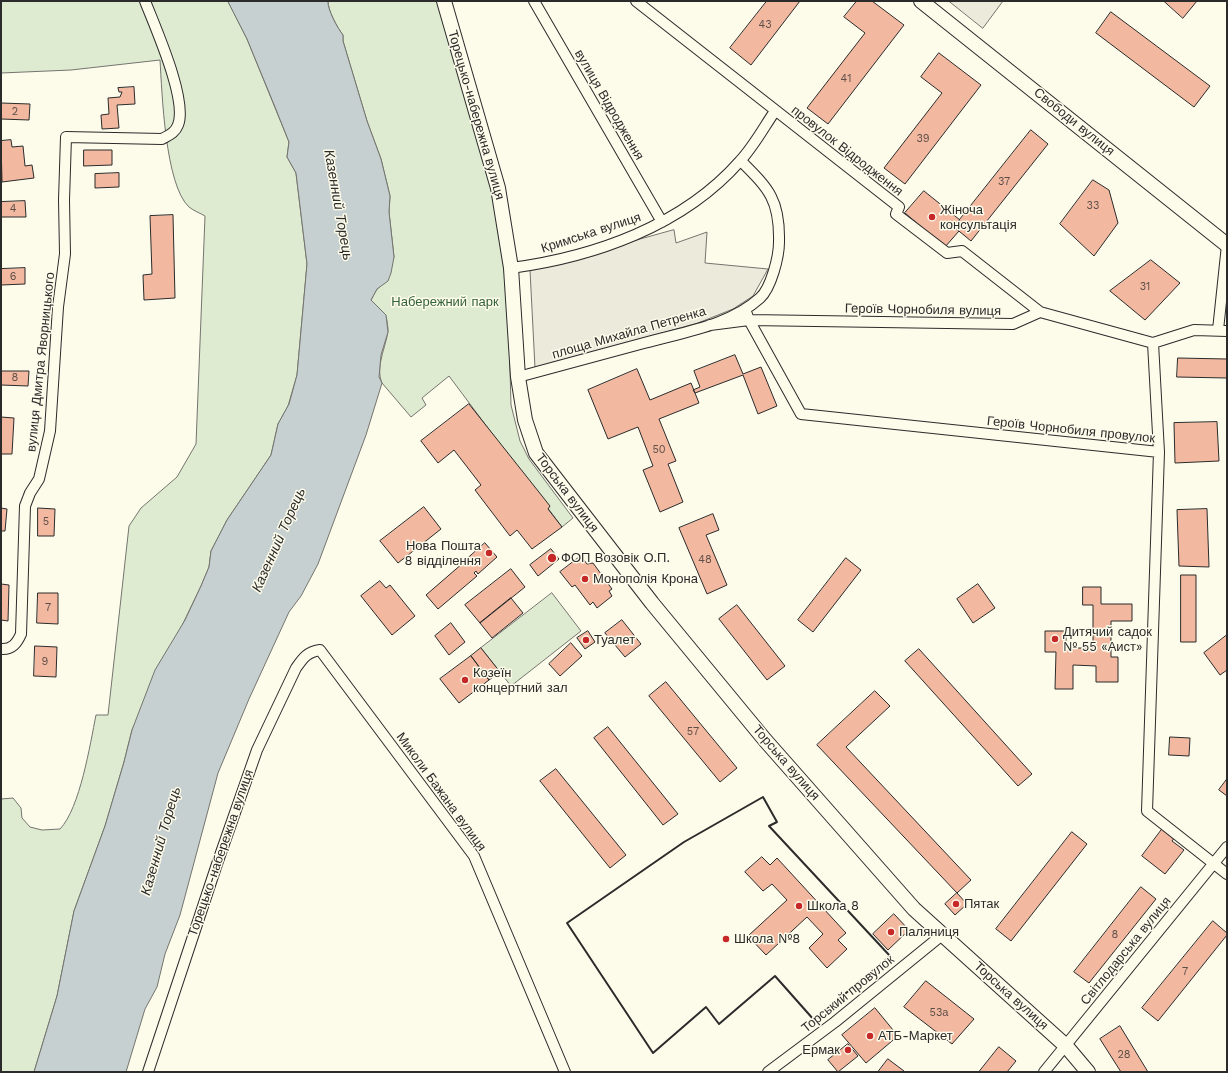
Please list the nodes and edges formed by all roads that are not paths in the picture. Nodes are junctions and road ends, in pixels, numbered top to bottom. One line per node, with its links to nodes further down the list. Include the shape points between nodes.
1 (145, 1): 20 (street, вулиця Дмитра Яворницького, via 171,69 180,118 173,133 162,139 66,137 65,254 58,307 50,431 39,479 26,500 21,634 17,643)
2 (444, 1): 10 (main road, Торецько-набережна вулиця, via 498,188)
3 (534, 1): 8 (street, вулиця Відродження)
4 (636, 1): 6 (street, провулок Відродження)
5 (921, 1): 9 (main road, Свободи вулиця)
6 (775, 111): 7 (street, Кримська вулиця); 12 (street, провулок Відродження, via 899,207 896,214 947,253 962,251)
7 (741, 160): 8 (street, Кримська вулиця, via 700,198); 11 (street, площа Михайла Петренка, via 762,181 772,196 780,220 778,257 771,279 761,297)
8 (662, 222): 10 (street, Кримська вулиця, via 632,236 571,256)
9 (1227, 245): 15 (street)
10 (511, 268): 17 (main road, Торецько-набережна вулиця)
11 (745, 309): 13 (street, Героїв Чорнобиля провулок); 14 (street, площа Михайла Петренка)
12 (1040, 312): 13 (street, Героїв Чорнобиля вулиця, via 1013,324); 16 (street)
13 (749, 320): 14 (street, Героїв Чорнобиля вулиця); 19 (street, Героїв Чорнобиля провулок, via 801,414)
14 (710, 325): 17 (street, площа Михайла Петренка)
15 (1222, 331): 16 (street, via 1194,330)
16 (1153, 343): 19 (street)
17 (518, 377): 18 (main road, Торецько-набережна вулиця)
18 (525, 420): 25 (main road, Торська вулиця, via 536,453 652,603 765,740 914,909)
19 (1159, 452): 23 (street, Героїв Чорнобиля провулок, via 1147,811)
20 (4, 650)
21 (320, 650): 27 (street, Торецько-набережна вулиця, via 311,652 303,658 296,668 257,750); 28 (street, Миколи Бажана вулиця, via 474,856)
22 (1227, 847): 23 (street, Світлодарська вулиця)
23 (1214, 863): 24 (street); 26 (street, Світлодарська вулиця)
24 (1227, 874)
25 (942, 934): 26 (main road, Торська вулиця); 29 (street, Торський провулок, via 835,1022)
26 (1066, 1046): 30 (street, Світлодарська вулиця); 31 (main road, Торська вулиця)
27 (148, 1072)
28 (565, 1072)
29 (768, 1072)
30 (1044, 1072)
31 (1088, 1072)

